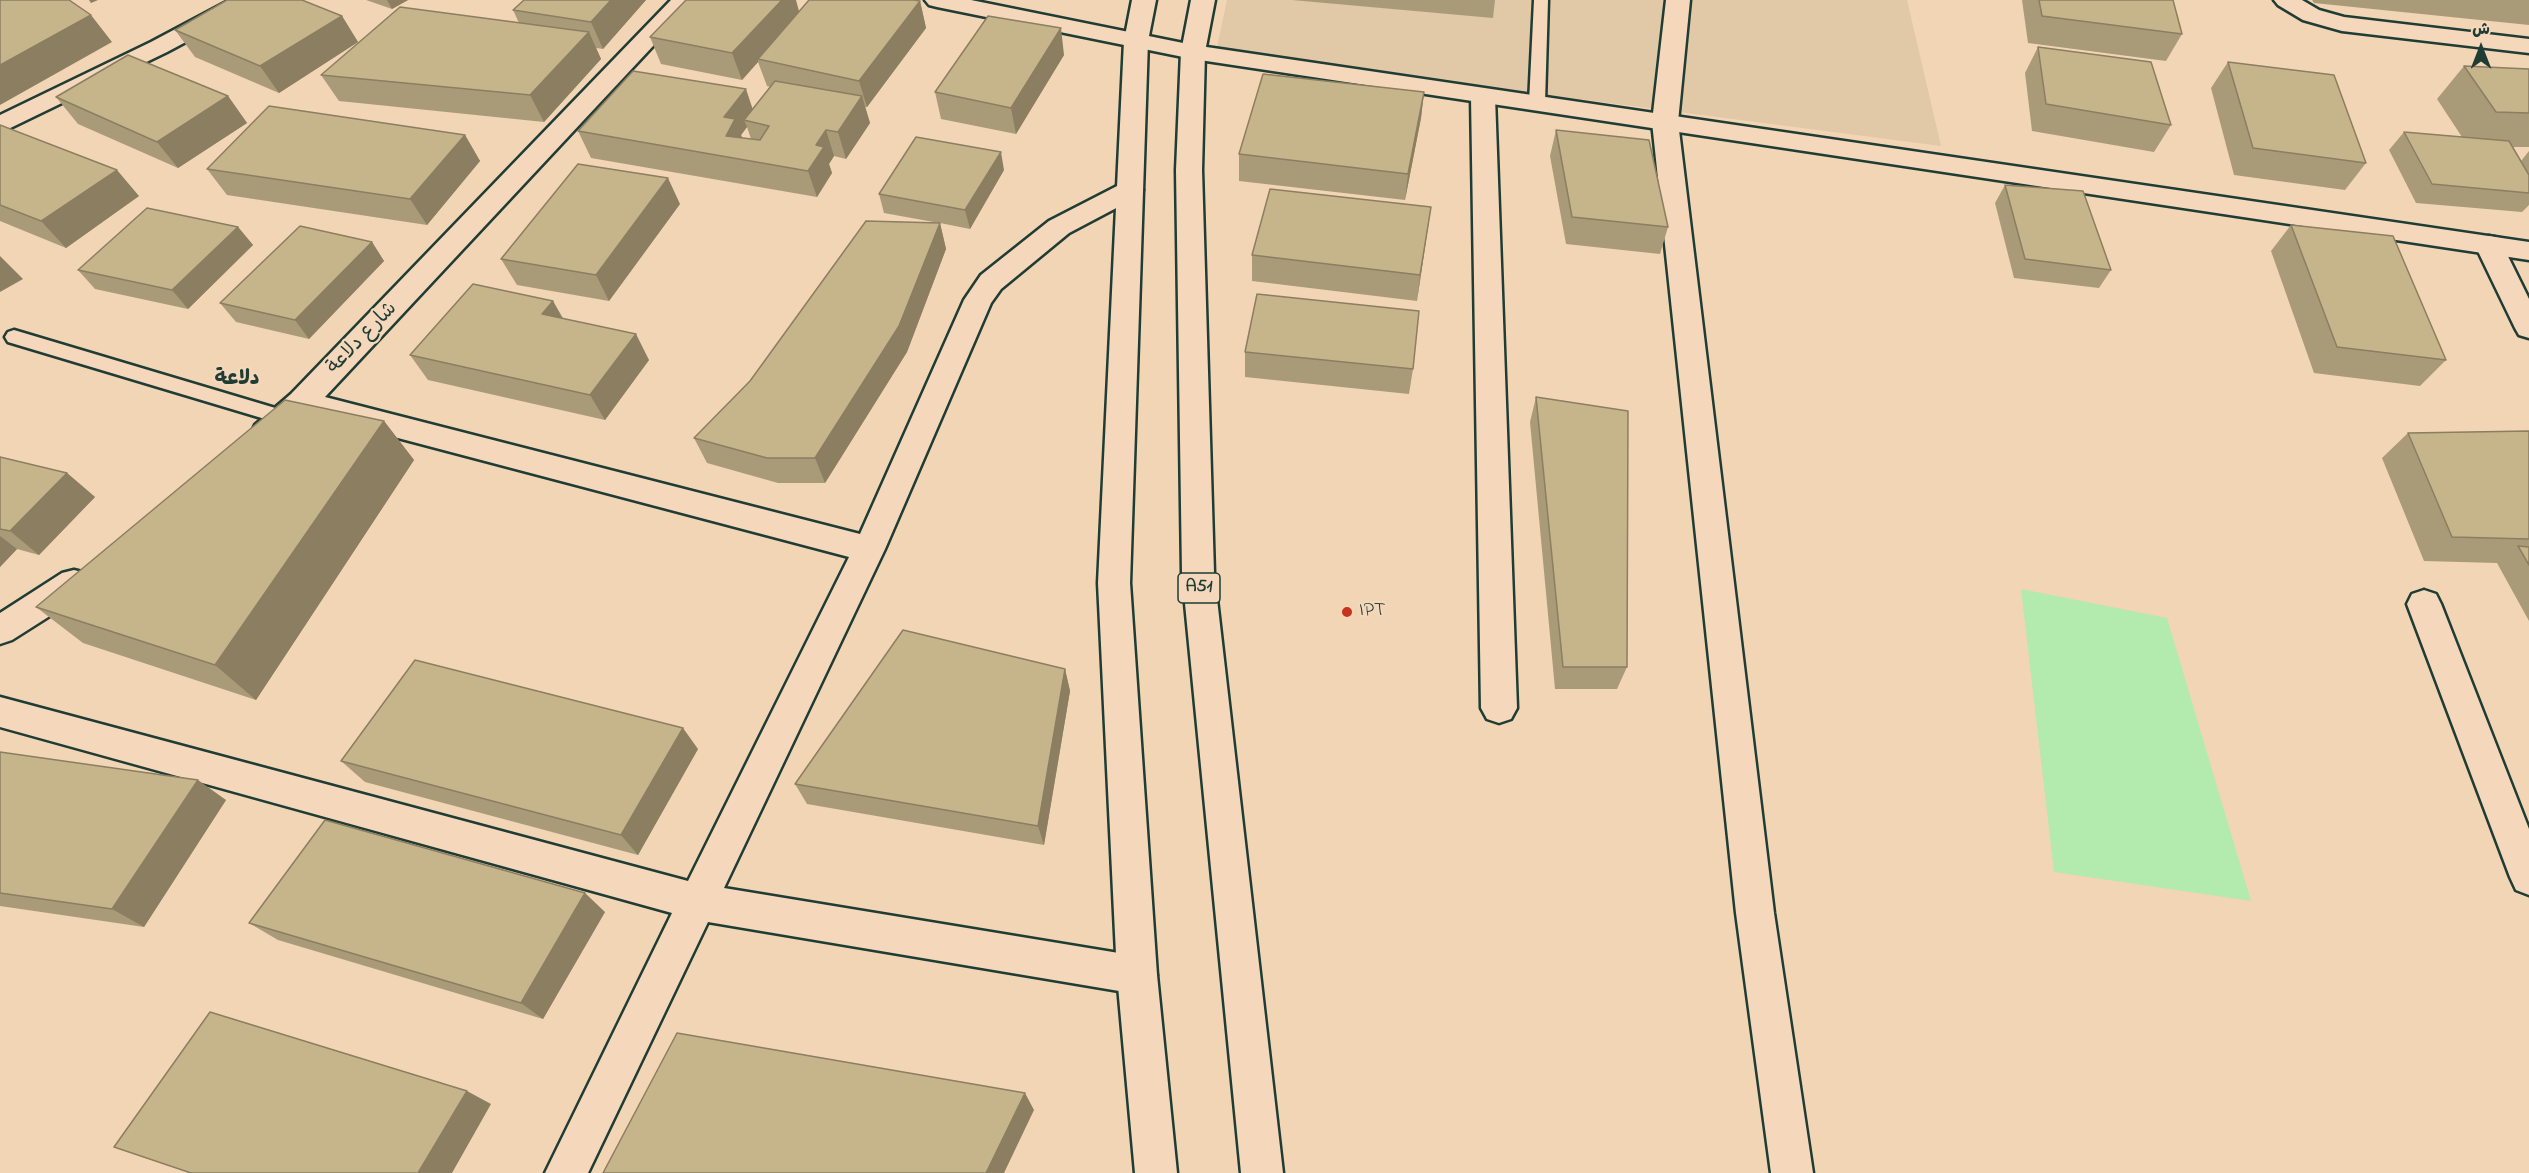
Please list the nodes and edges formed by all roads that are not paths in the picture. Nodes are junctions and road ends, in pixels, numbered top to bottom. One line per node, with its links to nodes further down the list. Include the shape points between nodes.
1 (247, 0): 15 (main road)
2 (684, 0): 21 (main road, شارع دلاعة)
3 (937, 0): 9 (main road)
4 (1144, 0): 9 (main road)
5 (1203, 0): 11 (main road, A51)
6 (1541, 0): 13 (lane)
7 (1678, 0): 14 (main road)
8 (2286, 0): 10 (main road, via 2311,15 2342,24)
9 (1136, 41): 11 (main road); 16 (main road)
10 (2529, 46)
11 (1193, 52): 12 (main road); 34 (main road, A51, via 1189,170 1198,573)
12 (1483, 97): 13 (main road); 27 (main road)
13 (1537, 103): 14 (main road)
14 (1665, 122): 17 (main road); 35 (main road, via 1755,913)
15 (0, 125)
16 (1130, 190): 23 (main road, via 1059,227 991,282 978,300); 31 (main road, via 1114,583)
17 (2489, 245): 18 (main road); 19 (main road)
18 (2529, 251)
19 (2529, 328)
20 (14, 337): 21 (lane)
21 (294, 410): 22 (main road, شارع دلاعة); 23 (main road)
22 (250, 447)
23 (869, 549): 30 (main road)
24 (97, 568): 26 (main road)
25 (2424, 604): 29 (main road)
26 (0, 630)
27 (1499, 708)
28 (0, 712): 30 (main road)
29 (2529, 877)
30 (697, 902): 31 (main road); 32 (main road)
31 (1137, 975): 33 (main road)
32 (566, 1173)
33 (1156, 1173)
34 (1262, 1173)
35 (1792, 1173)

